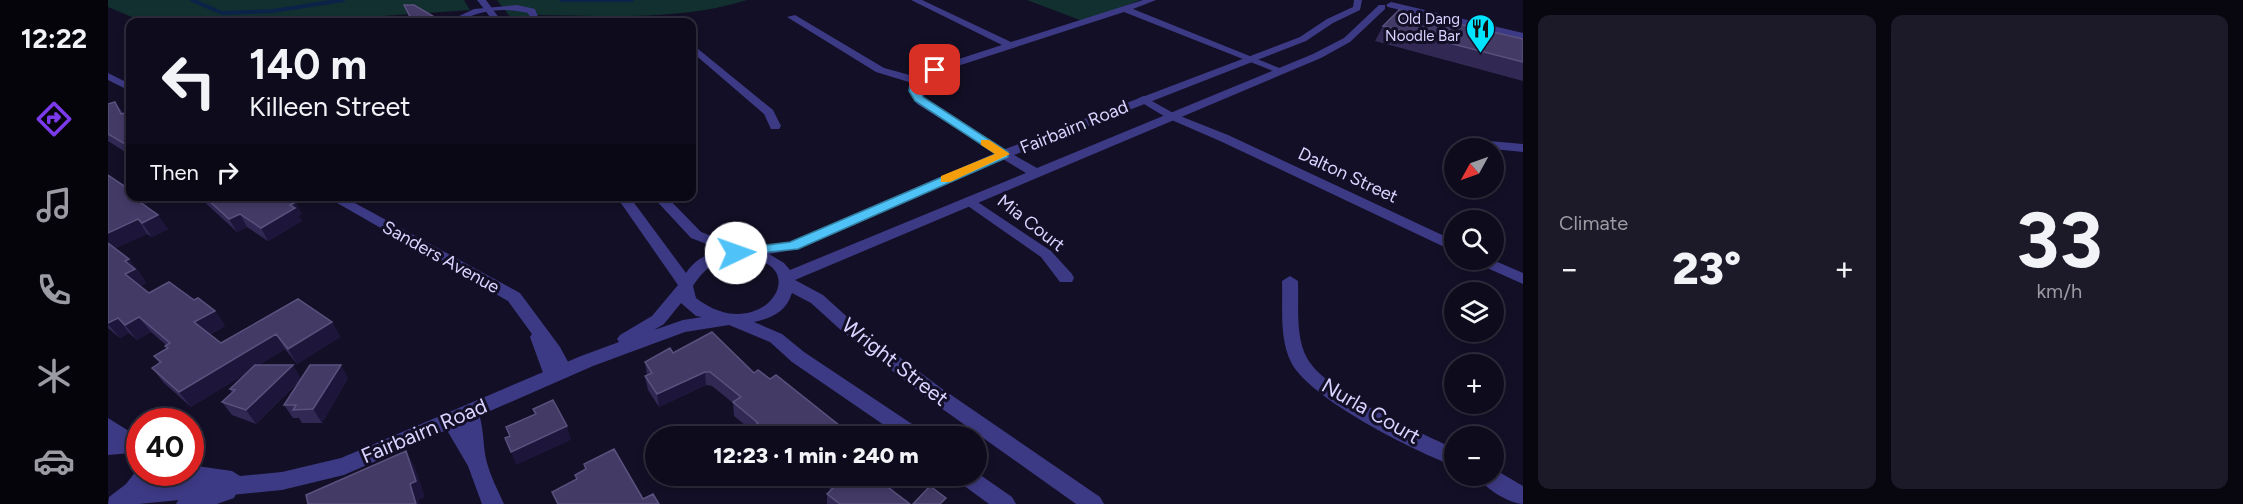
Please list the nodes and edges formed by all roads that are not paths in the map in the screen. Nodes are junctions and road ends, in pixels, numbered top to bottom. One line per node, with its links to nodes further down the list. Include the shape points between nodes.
1 (481, 0): 9 (street)
2 (915, 0): 12 (street)
3 (1152, 0): 6 (street)
4 (1358, 0): 5 (street); 14 (street, Fairbairn Road, via 1357,8 1329,21 1312,35)
5 (1389, 3): 11 (street); 15 (street, Fairbairn Road, via 1347,40)
6 (1124, 9): 12 (street); 14 (street)
7 (792, 17): 17 (street, via 880,70)
8 (460, 18): 10 (street, via 471,12 520,9 532,12)
9 (495, 18)
10 (534, 18)
11 (1523, 36)
12 (1011, 46): 17 (street, via 935,70)
13 (696, 50): 21 (street, via 770,112)
14 (1253, 59): 15 (street); 19 (street, Fairbairn Road)
15 (1282, 71): 20 (street, Fairbairn Road)
16 (108, 76): 18 (street)
17 (918, 81): 24 (street, via 915,91 921,102)
18 (126, 86)
19 (1143, 99): 20 (street, Dalton Street); 24 (street, Fairbairn Road)
20 (1175, 114): 25 (street, Fairbairn Road); 30 (street, Dalton Street)
21 (775, 126)
22 (1504, 146): 23 (street)
23 (1523, 148)
24 (1004, 154): 25 (street); 31 (street, Fairbairn Road, via 793,246)
25 (1036, 174): 29 (street, Fairbairn Road)
26 (340, 201): 40 (street, Sanders Avenue, via 514,297 525,310)
27 (626, 201): 37 (street)
28 (663, 201): 31 (street, via 696,235)
29 (970, 201): 33 (street, Mia Court, via 1046,254); 35 (street, Fairbairn Road)
30 (1444, 242)
31 (745, 253): 35 (street, via 770,260); 37 (street, via 709,260 694,271)
32 (1503, 270): 34 (street)
33 (1066, 278)
34 (1523, 279)
35 (787, 280): 38 (street, via 784,296 772,309 753,317); 58 (street, Wright Street, via 817,299 934,393)
36 (1290, 281): 47 (street, Nurla Court, via 1294,338 1300,362 1342,398)
37 (686, 286): 38 (street, via 696,309); 39 (street, Fairbairn Road, via 658,320)
38 (729, 320): 39 (street, Fairbairn Road, via 676,329); 43 (street, via 776,338)
39 (587, 361): 40 (street, Fairbairn Road)
40 (558, 374): 41 (street, Fairbairn Road)
41 (460, 416): 49 (street, Fairbairn Road, via 344,466 312,476); 56 (street)
42 (108, 426): 44 (street)
43 (899, 426)
44 (126, 440)
45 (126, 446): 46 (street)
46 (108, 447)
47 (1444, 452)
48 (204, 475): 49 (street, Fairbairn Road)
49 (256, 483): 54 (street, Fairbairn Road); 55 (street, Fairbairn Road)
50 (134, 486): 54 (street)
51 (980, 486): 57 (street)
52 (1504, 486): 53 (street)
53 (1523, 497)
54 (122, 501)
55 (187, 504)
56 (493, 504)
57 (1005, 504)
58 (1093, 504)

